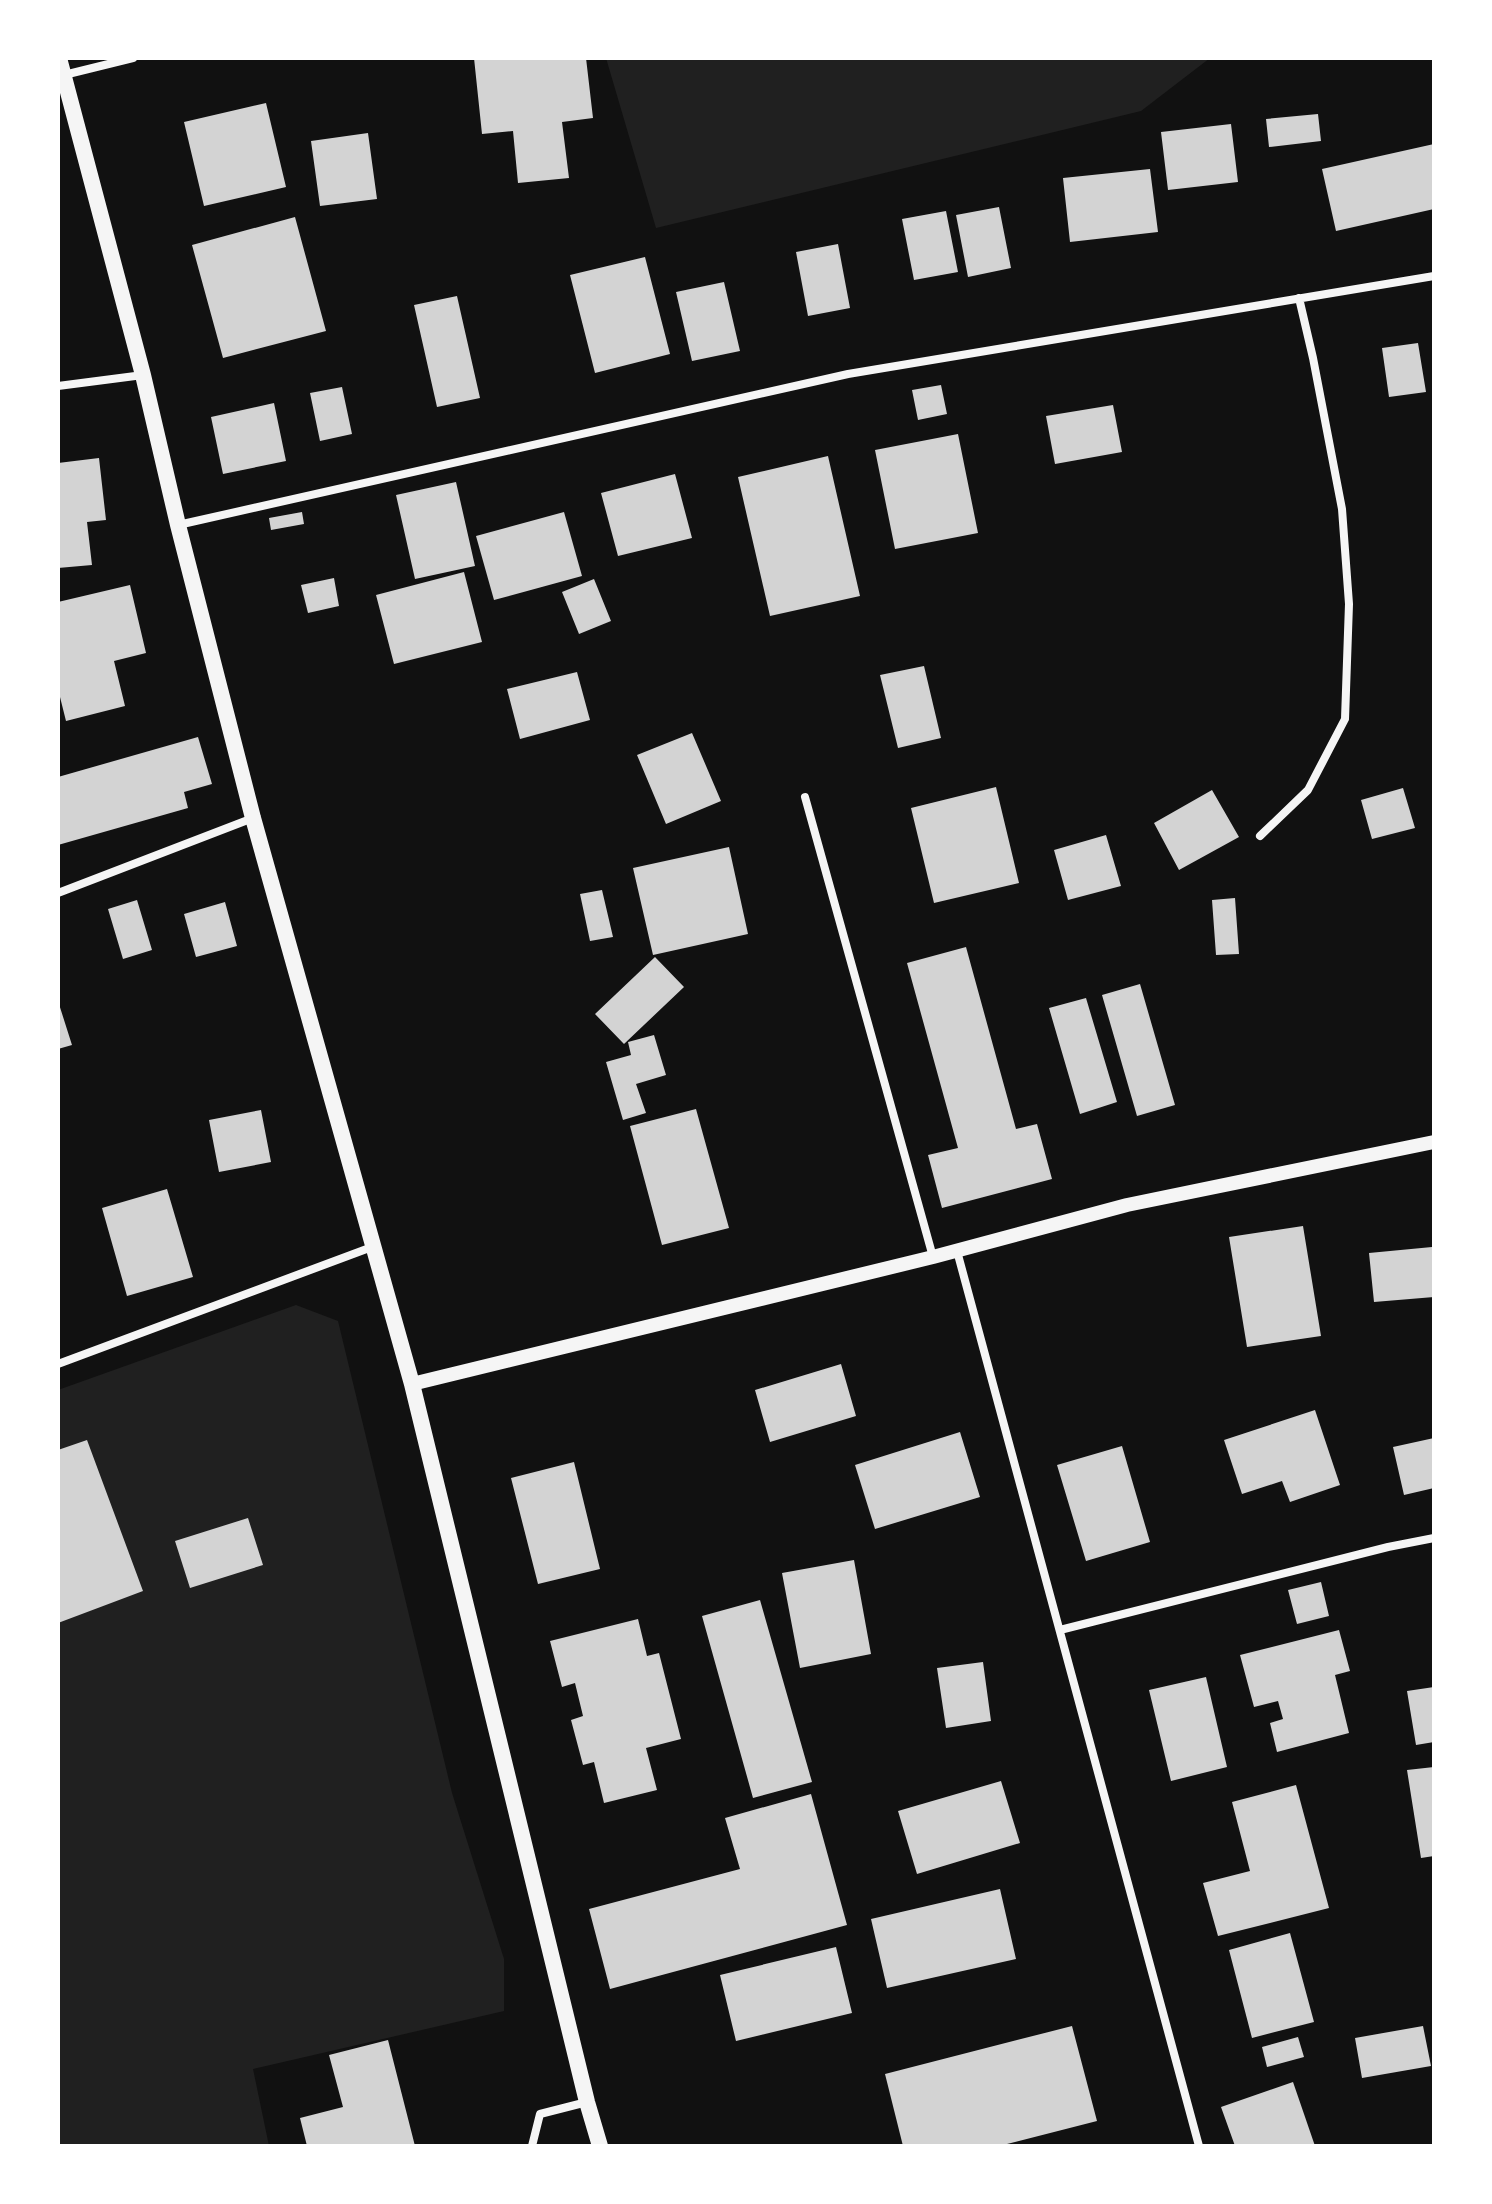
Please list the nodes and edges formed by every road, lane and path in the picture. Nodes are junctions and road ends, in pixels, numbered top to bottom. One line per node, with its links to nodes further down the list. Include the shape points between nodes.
1 (59, 58): 3 (main road)
2 (133, 58): 3 (street)
3 (63, 76): 6 (main road)
4 (1434, 276): 5 (street)
5 (1299, 298): 8 (street, via 848,374); 11 (street, via 1342,509 1349,604 1345,719 1308,790)
6 (143, 375): 7 (street); 8 (main road)
7 (58, 386)
8 (178, 525): 10 (main road)
9 (805, 797): 16 (street)
10 (253, 818): 12 (street); 14 (main road)
11 (1260, 836)
12 (58, 893)
13 (1434, 1142): 15 (street, via 1127,1205)
14 (372, 1247): 17 (street); 18 (main road)
15 (957, 1251): 16 (street); 20 (street)
16 (933, 1257): 18 (street)
17 (58, 1364)
18 (412, 1384): 21 (main road)
19 (1434, 1538): 20 (street)
20 (1060, 1630): 24 (street)
21 (587, 2102): 22 (street, via 540,2114); 23 (main road)
22 (532, 2146)
23 (600, 2146)
24 (1199, 2146)

